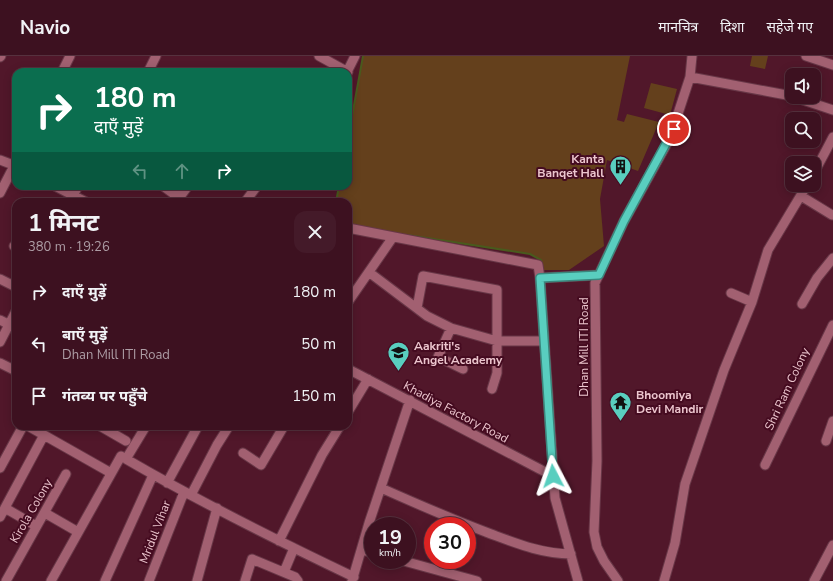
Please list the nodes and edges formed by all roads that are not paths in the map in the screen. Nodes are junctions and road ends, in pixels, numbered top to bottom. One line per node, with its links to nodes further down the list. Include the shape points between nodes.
1 (70, 56): 8 (street)
2 (156, 56): 9 (street)
3 (319, 56): 10 (street)
4 (355, 56): 11 (street)
5 (692, 56): 12 (street, Dhan Mill ITI Road)
6 (806, 56): 7 (street)
7 (833, 65)
8 (64, 68)
9 (150, 68)
10 (340, 68)
11 (349, 68)
12 (690, 77): 13 (street); 33 (street, Dhan Mill ITI Road, via 670,138 624,221)
13 (785, 95)
14 (815, 104): 15 (street)
15 (833, 110)
16 (833, 137): 18 (street)
17 (0, 160): 19 (street)
18 (821, 160)
19 (12, 164)
20 (12, 171): 24 (street)
21 (60, 190): 26 (street)
22 (168, 190): 27 (street)
23 (803, 192): 25 (street)
24 (0, 193)
25 (801, 196): 28 (street); 39 (street, via 768,250)
26 (70, 198)
27 (179, 198)
28 (832, 215)
29 (352, 229): 30 (street)
30 (393, 237): 32 (street); 34 (street, via 538,265)
31 (833, 258): 40 (street, via 817,278)
32 (370, 273): 38 (street); 41 (street)
33 (599, 275): 34 (street); 103 (street, Dhan Mill ITI Road, via 595,283 597,461 594,532 597,547)
34 (540, 278): 47 (street)
35 (0, 279): 36 (street)
36 (12, 285)
37 (731, 292): 39 (street)
38 (352, 297)
39 (752, 302): 104 (street, via 724,370 685,484 675,543)
40 (802, 304)
41 (417, 308): 45 (street); 46 (street, via 423,276 497,290)
42 (0, 320): 44 (street)
43 (833, 324): 71 (street, Shri Ram Colony)
44 (12, 326): 48 (street)
45 (451, 328): 46 (street); 51 (street, via 438,357)
46 (497, 341): 47 (street); 54 (street, via 497,373)
47 (544, 341): 76 (street)
48 (0, 342)
49 (0, 363): 50 (street)
50 (12, 369)
51 (463, 369)
52 (352, 371): 53 (street, Khadiya Factory Road)
53 (368, 379): 55 (street, Khadiya Factory Road); 56 (street)
54 (492, 389)
55 (410, 400): 76 (street, Khadiya Factory Road); 78 (street)
56 (352, 405)
57 (833, 421): 68 (street)
58 (21, 430): 72 (street)
59 (35, 430): 66 (street)
60 (107, 430): 67 (street)
61 (144, 430): 70 (street)
62 (196, 430): 77 (street)
63 (226, 430): 79 (street, Mridul Vihar)
64 (282, 430): 69 (street, via 261,465)
65 (338, 430): 86 (street, via 322,455)
66 (44, 435): 73 (street); 80 (street)
67 (126, 441)
68 (826, 441)
69 (243, 453)
70 (126, 459): 73 (street, via 120,456); 75 (street)
71 (765, 465)
72 (0, 468)
73 (111, 473): 85 (street)
74 (66, 474): 82 (street, Kirola Colony)
75 (152, 474): 77 (street); 96 (street)
76 (553, 476): 90 (street, via 558,509)
77 (167, 483): 79 (street)
78 (381, 488): 89 (street); 90 (street, via 514,543 556,554)
79 (187, 494): 81 (street); 97 (street, Mridul Vihar)
80 (5, 508): 83 (street); 84 (street)
81 (218, 508): 86 (street); 98 (street)
82 (45, 512): 84 (street, Kirola Colony); 85 (street)
83 (0, 517)
84 (36, 526): 94 (street, Kirola Colony)
85 (78, 532): 95 (street)
86 (279, 541): 88 (street)
87 (833, 545): 105 (street)
88 (294, 548): 92 (street); 93 (street)
89 (362, 550): 93 (street)
90 (571, 554): 102 (street)
91 (416, 564): 101 (street)
92 (284, 572): 99 (street, via 252,559); 100 (street, via 296,577)
93 (353, 579)
94 (6, 581)
95 (51, 581)
96 (105, 581)
97 (149, 581)
98 (197, 581)
99 (245, 581)
100 (298, 581)
101 (477, 581)
102 (578, 581)
103 (618, 581)
104 (664, 581)
105 (814, 581)

